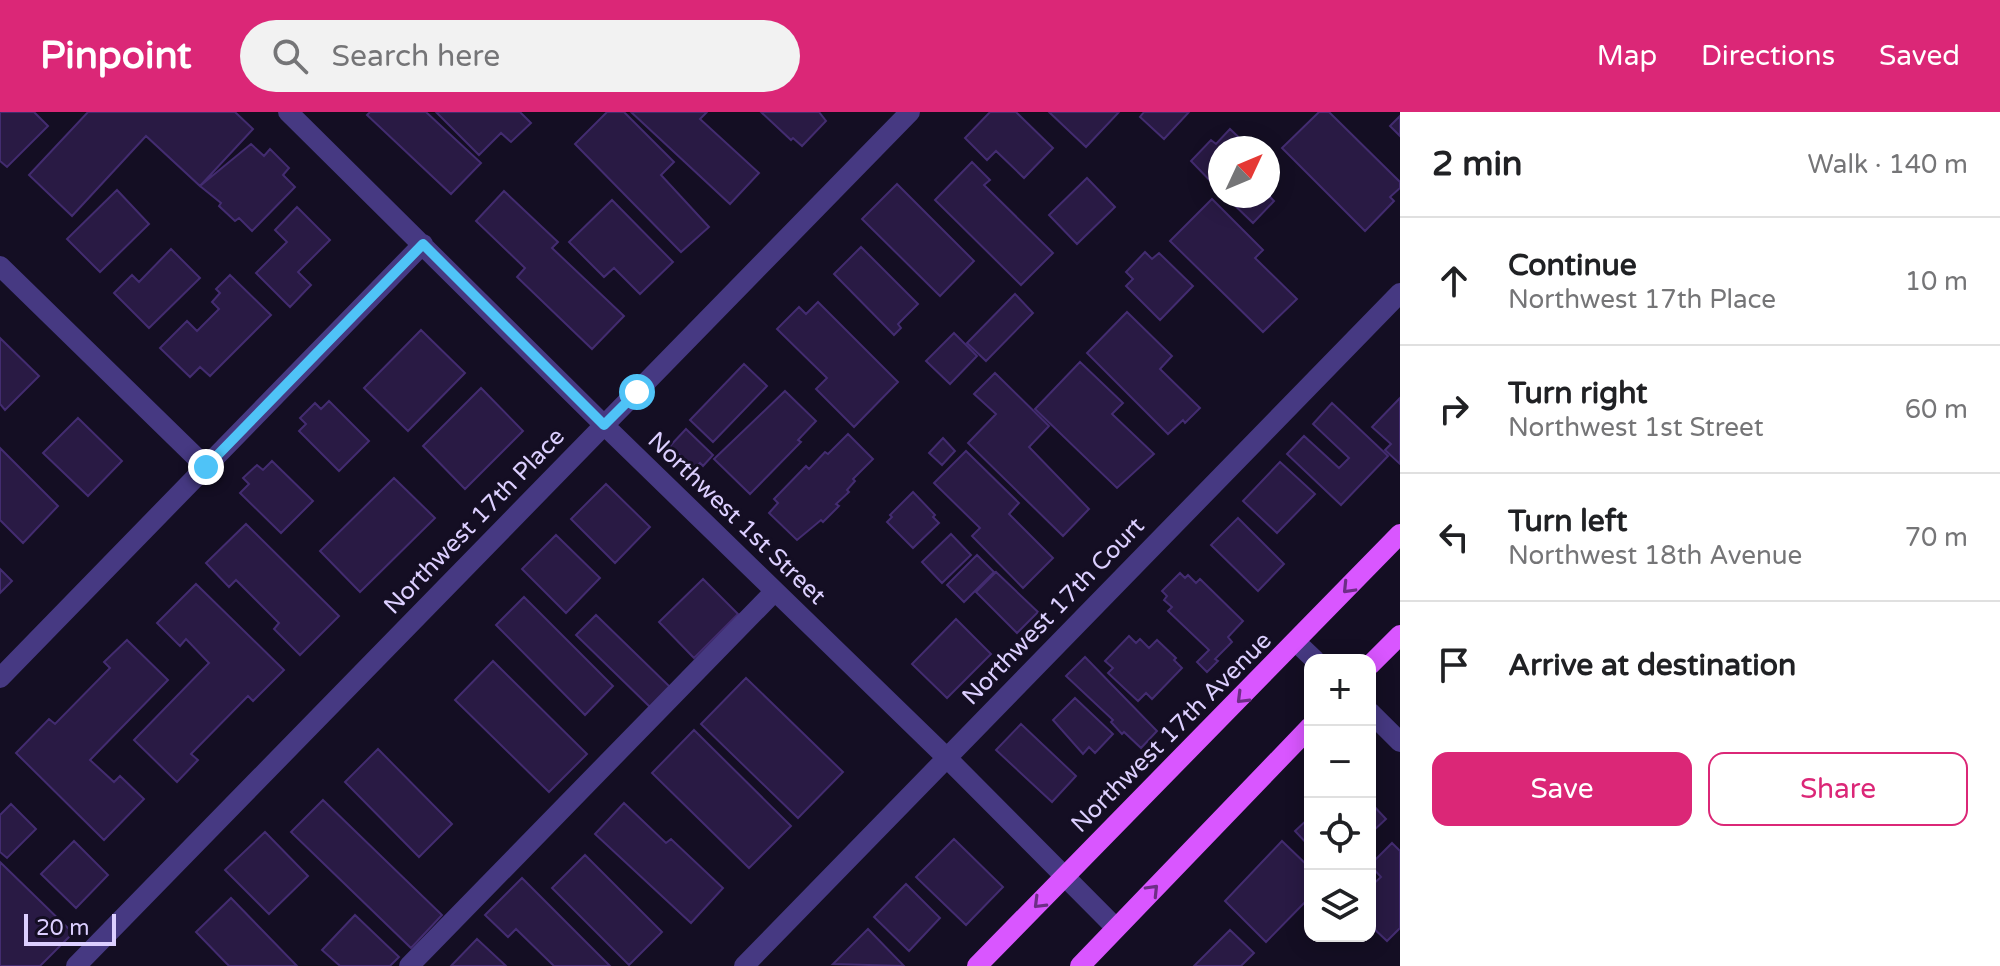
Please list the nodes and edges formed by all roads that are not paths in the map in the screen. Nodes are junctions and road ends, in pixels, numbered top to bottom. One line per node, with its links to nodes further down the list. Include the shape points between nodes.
1 (288, 112): 3 (street, Northwest 1st Street)
2 (910, 112): 6 (street, Northwest 17th Place)
3 (423, 244): 6 (street, Northwest 1st Street); 7 (street)
4 (0, 266): 7 (street)
5 (1400, 293): 18 (street, Northwest 17th Court)
6 (604, 425): 9 (street, Northwest 1st Street); 21 (street, Northwest 17th Place)
7 (206, 467): 14 (street)
8 (1400, 534): 11 (main road, Northwest 17th Avenue, one-way to 11)
9 (775, 591): 18 (street, Northwest 1st Street); 22 (street)
10 (1400, 635): 13 (main road)
11 (1296, 642): 12 (street); 19 (main road, Northwest 17th Avenue, one-way to 19)
12 (1309, 654)
13 (1376, 659)
14 (0, 678)
15 (1376, 718): 17 (street)
16 (1304, 733): 20 (main road, one-way to 16)
17 (1400, 742)
18 (947, 758): 19 (street, Northwest 1st Street); 23 (street, Northwest 17th Court)
19 (1064, 877): 20 (street, Northwest 1st Street); 24 (main road, Northwest 17th Avenue, one-way to 24)
20 (1116, 928): 25 (main road)
21 (76, 966)
22 (409, 966)
23 (744, 966)
24 (977, 966)
25 (1080, 966)

